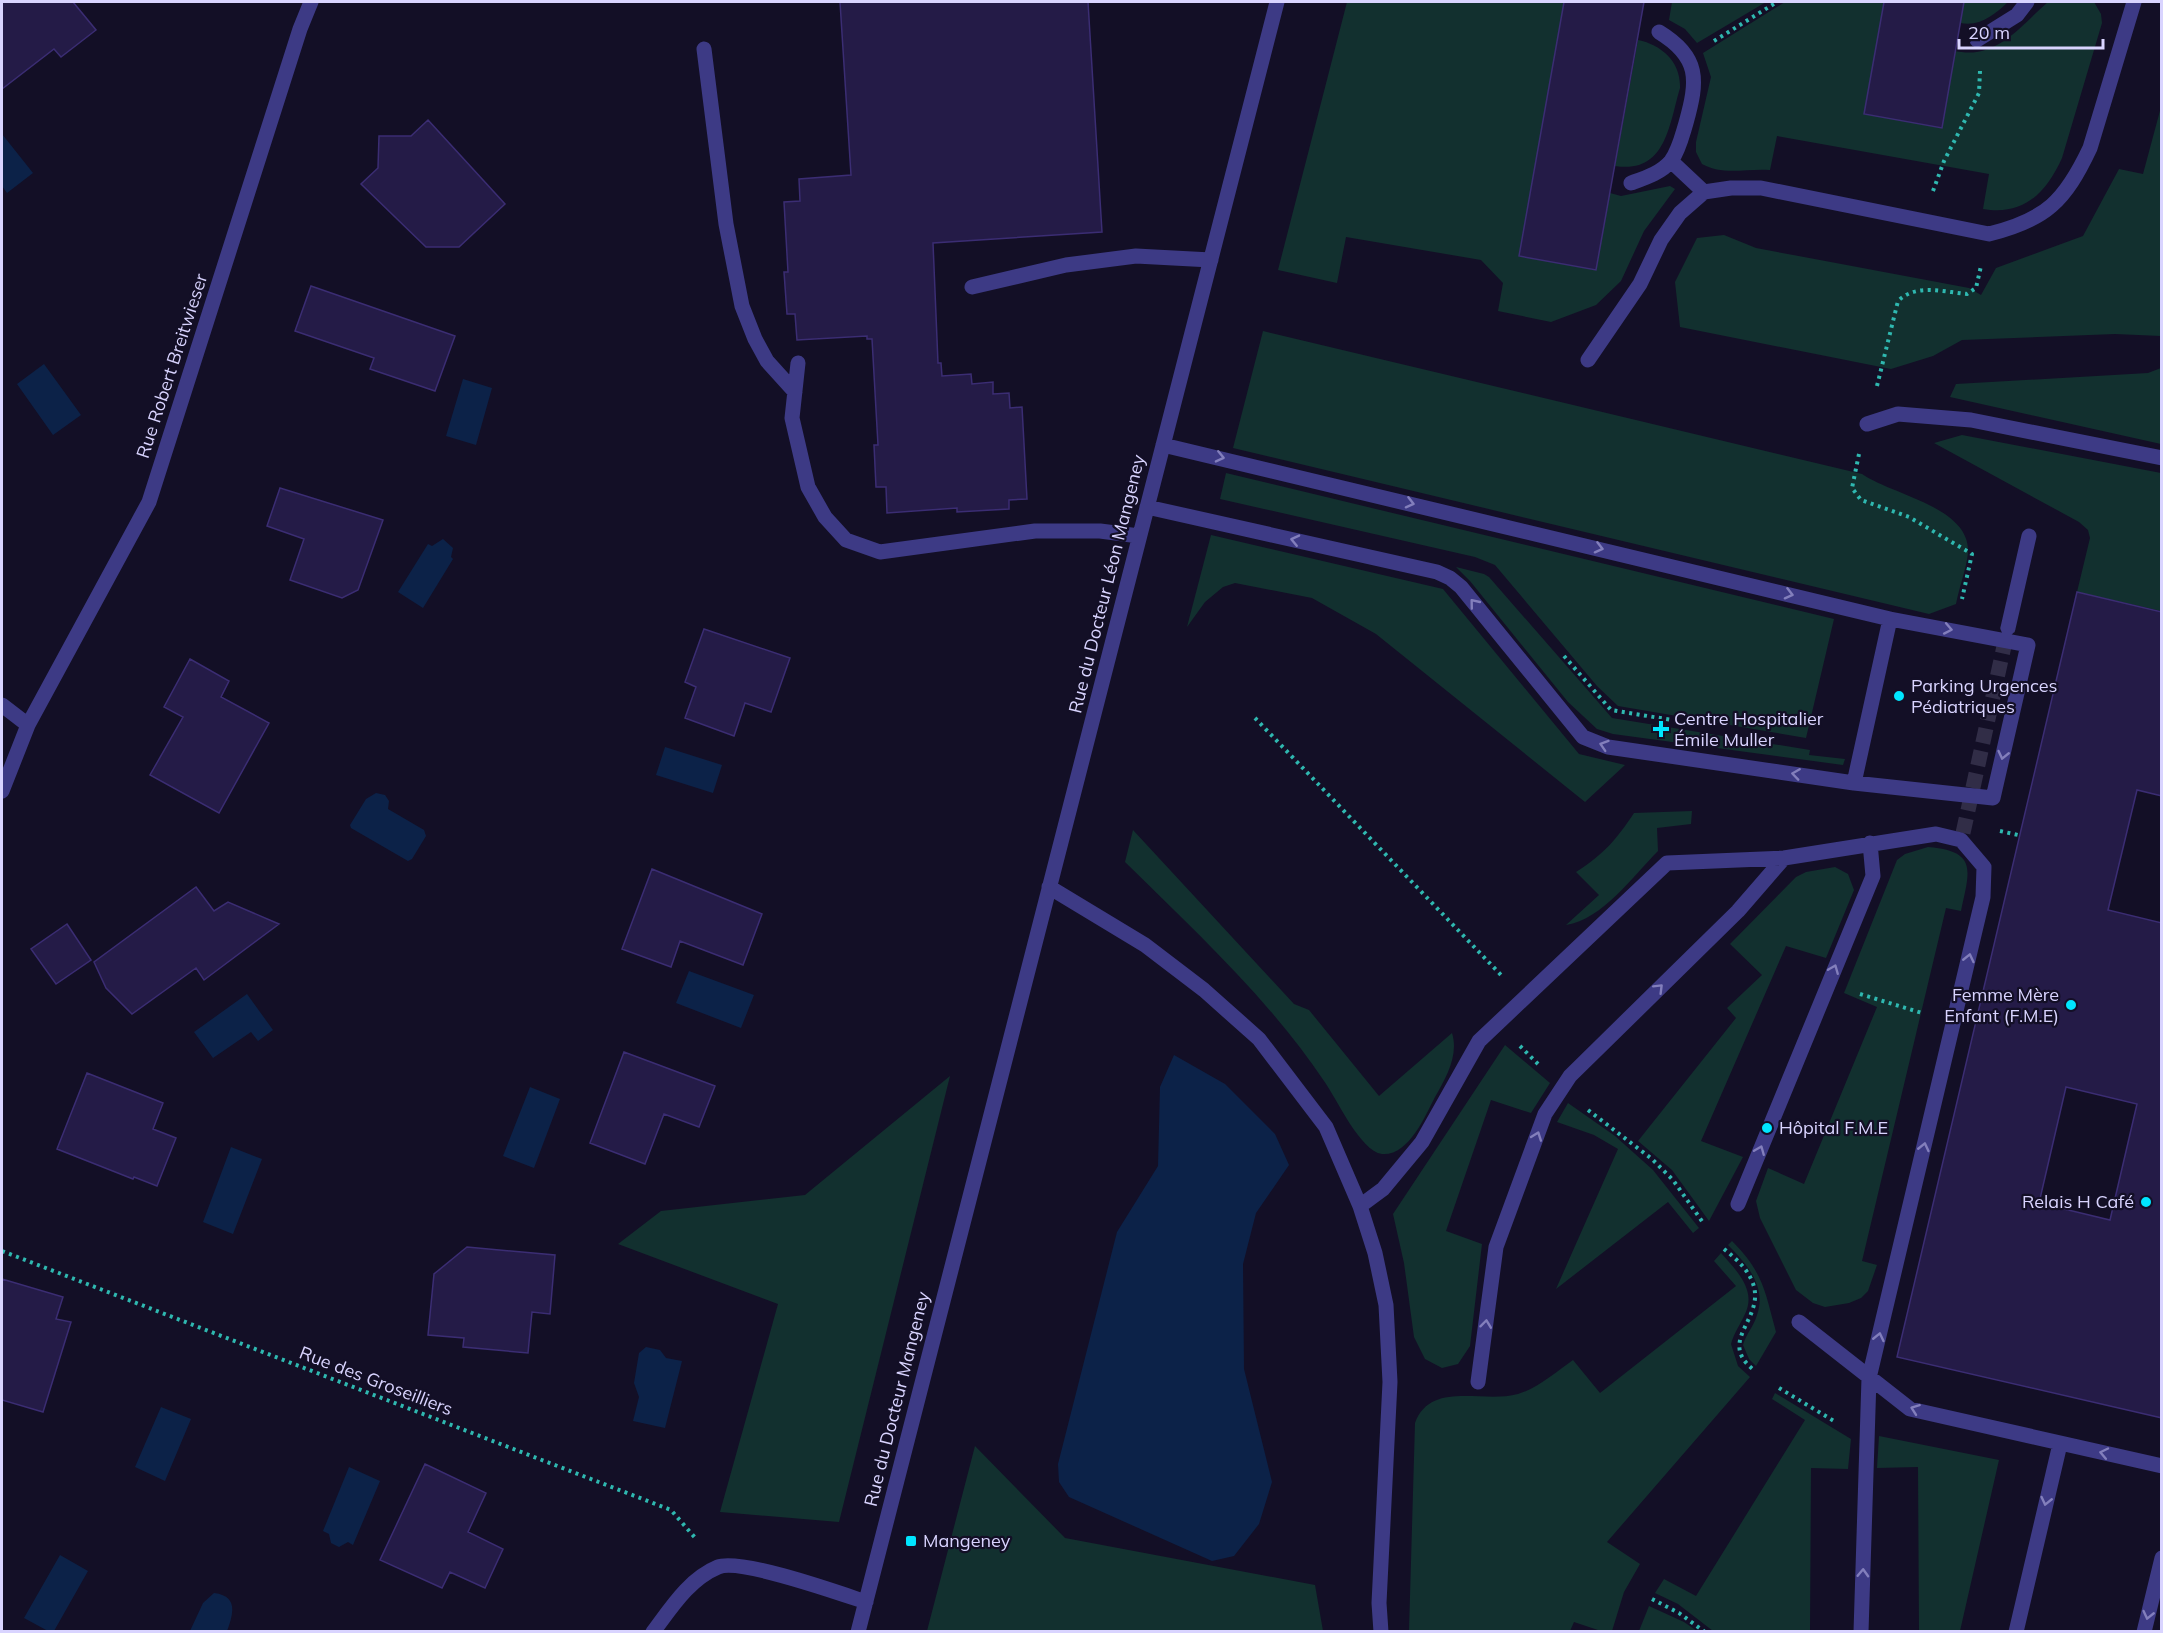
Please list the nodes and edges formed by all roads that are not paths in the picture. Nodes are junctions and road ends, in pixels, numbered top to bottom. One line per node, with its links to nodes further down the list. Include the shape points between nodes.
1 (311, 2): 25 (street, Rue Robert Breitwieser, via 149,502)
2 (1277, 2): 11 (street, Rue du Docteur Léon Mangeney)
3 (2027, 2): 6 (street, via 2017,15)
4 (2134, 2): 10 (street, via 2090,148 2080,168 2046,212 2022,226 1989,234 1761,188)
5 (1659, 32): 8 (street, via 1688,57 1695,79 1680,144)
6 (1977, 40)
7 (704, 49): 15 (street, via 726,224 742,306 767,361)
8 (1671, 161): 9 (street, via 1649,177); 10 (street)
9 (1631, 183)
10 (1704, 192): 13 (street, via 1680,213 1661,240 1640,284)
11 (1211, 260): 12 (street, via 1136,256 1066,265); 17 (street, Rue du Docteur Léon Mangeney)
12 (972, 287)
13 (1588, 360)
14 (798, 363): 15 (street)
15 (795, 392): 20 (street, via 792,418 808,487 825,517 846,540 880,552 1035,531 1100,531)
16 (1867, 424): 18 (street, via 1898,414 1971,420)
17 (1163, 445): 19 (street, Rue du Docteur Léon Mangeney); 22 (street, one-way to 22)
18 (2162, 458)
19 (1147, 507): 20 (street, Rue du Docteur Léon Mangeney); 26 (street, one-way to 19, via 1600,744 1583,737 1450,578)
20 (1139, 536): 30 (street, Rue du Docteur Léon Mangeney)
21 (2029, 536): 23 (street)
22 (1890, 619): 26 (street); 26 (street, one-way to 26, via 2028,645 1993,798)
23 (2008, 628)
24 (2, 705): 25 (street)
25 (28, 725): 27 (street, Rue Robert Breitwieser)
26 (1854, 783)
27 (2, 791)
28 (1870, 843): 29 (street); 32 (street, one-way to 28, via 1873,876); 35 (street, one-way to 28, via 1983,897 1984,867 1962,837 1936,834)
29 (1784, 858): 33 (street, via 1667,862 1479,1041 1422,1142 1383,1188); 36 (street, one-way to 29, via 1496,1247 1545,1113 1570,1076 1738,911)
30 (1049, 887): 31 (street, Rue du Docteur Léon Mangeney); 33 (street, via 1145,945 1259,1039 1326,1126)
31 (974, 1176): 40 (street, Rue du Docteur Mangeney)
32 (1738, 1204)
33 (1359, 1206): 43 (street, via 1375,1252 1386,1305 1390,1382 1379,1603)
34 (1799, 1322): 35 (street)
35 (1869, 1378): 37 (street, one-way to 35, via 1910,1409); 44 (street, one-way to 35)
36 (1478, 1382)
37 (2060, 1444): 38 (street, one-way to 37); 45 (street, one-way to 45)
38 (2162, 1466)
39 (2162, 1558): 46 (street, one-way to 46)
40 (866, 1602): 41 (street, via 760,1569 719,1566 689,1587); 42 (street, Rue du Docteur Mangeney)
41 (652, 1632)
42 (858, 1632)
43 (1381, 1632)
44 (1861, 1632)
45 (2016, 1632)
46 (2144, 1632)

